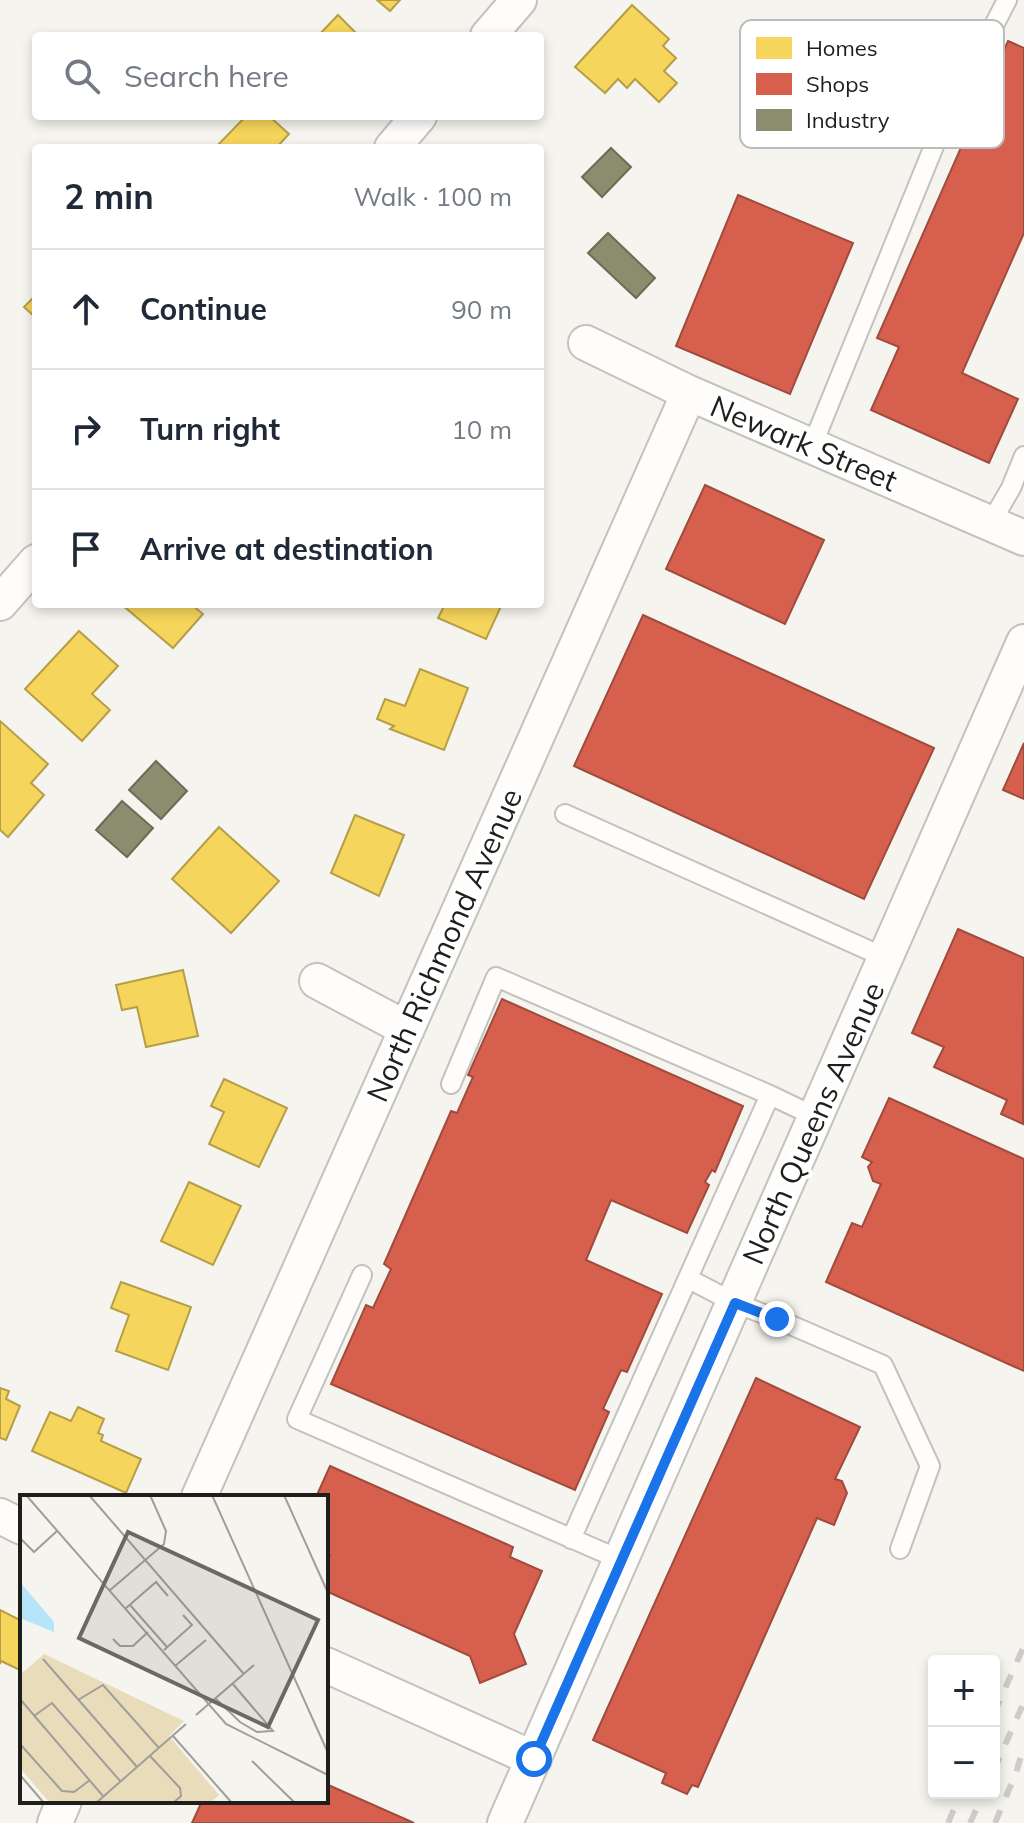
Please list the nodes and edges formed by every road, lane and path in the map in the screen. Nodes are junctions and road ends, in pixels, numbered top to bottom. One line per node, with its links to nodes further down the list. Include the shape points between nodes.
1 (519, 0): 4 (street)
2 (1007, 0): 3 (lane)
3 (997, 20)
4 (491, 32)
5 (416, 120): 6 (street)
6 (395, 144)
7 (933, 148): 10 (lane)
8 (586, 343): 9 (street, Newark Street)
9 (689, 393): 10 (street, Newark Street); 20 (street, North Richmond Avenue)
10 (812, 446): 12 (street, Newark Street)
11 (1024, 456): 12 (lane)
12 (990, 524): 13 (street, Newark Street)
13 (1024, 538)
14 (32, 567): 15 (street)
15 (0, 603)
16 (1024, 642): 18 (street, North Queens Avenue)
17 (565, 814): 18 (lane)
18 (886, 958): 23 (street, North Queens Avenue)
19 (317, 981): 20 (street)
20 (407, 1029): 27 (street, North Richmond Avenue)
21 (451, 1084): 22 (lane, via 496,977)
22 (770, 1095): 23 (lane); 25 (lane)
23 (816, 1117): 26 (street, North Queens Avenue)
24 (362, 1275): 30 (lane, via 297,1419)
25 (689, 1279): 26 (lane); 30 (lane)
26 (735, 1303): 31 (lane, via 883,1365 930,1466); 32 (street, North Queens Avenue)
27 (200, 1495)
28 (0, 1516): 29 (street)
29 (20, 1526)
30 (571, 1539): 32 (lane)
31 (900, 1549)
32 (621, 1560): 34 (street, North Queens Avenue)
33 (328, 1666): 34 (street)
34 (534, 1759): 37 (street, North Queens Avenue)
35 (63, 1803): 36 (street)
36 (55, 1823)
37 (505, 1823)

